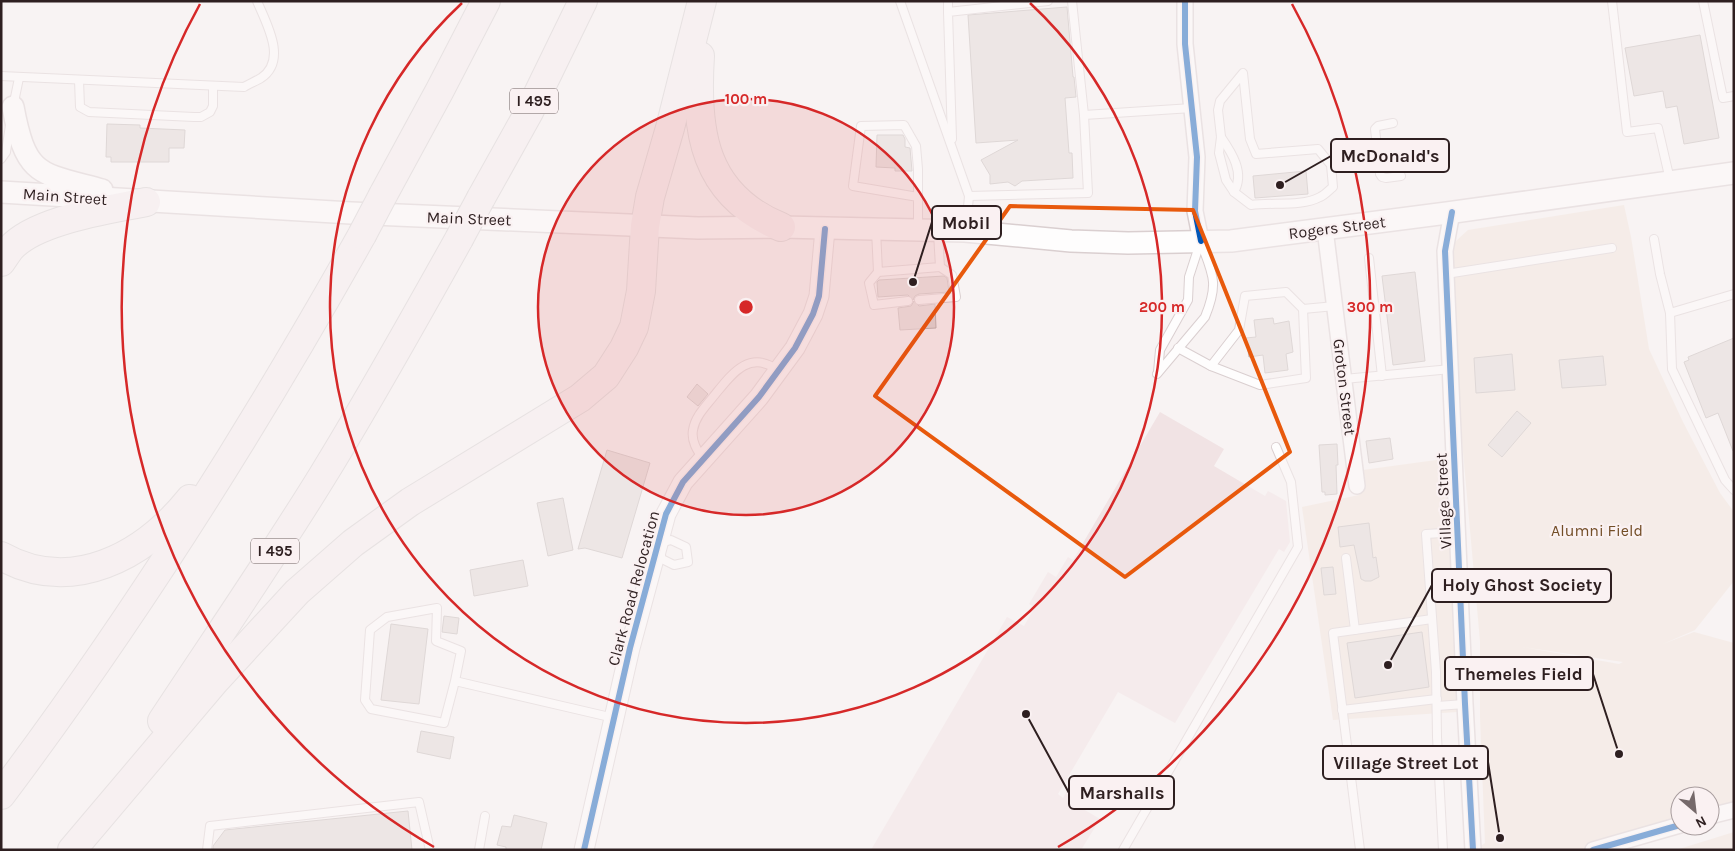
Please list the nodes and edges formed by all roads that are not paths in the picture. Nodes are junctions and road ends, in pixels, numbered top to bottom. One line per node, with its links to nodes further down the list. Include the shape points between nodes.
1 (257, 1): 16 (lane, via 274,44 271,68 244,87)
2 (486, 1): 61 (highway, bridge, via 362,236)
3 (583, 1): 81 (highway, I 495, bridge, via 529,112 379,382 266,566 154,733)
4 (703, 1): 34 (highway); 35 (highway, via 699,110 707,154 717,174 739,200 755,214)
5 (900, 1): 23 (lane)
6 (948, 1): 12 (lane)
7 (1048, 1): 12 (lane)
8 (1072, 1): 20 (lane)
9 (1185, 1): 19 (street, via 1185,44)
10 (1612, 1): 27 (lane, via 1627,132 1658,128)
11 (1704, 1): 17 (lane, via 1723,98)
12 (948, 12): 23 (lane)
13 (1, 76): 14 (lane)
14 (19, 78): 15 (lane); 18 (lane)
15 (79, 80): 16 (lane); 16 (lane, via 80,107 89,112 194,117 210,112)
16 (213, 86)
17 (1734, 96)
18 (13, 107): 24 (lane, via 6,152); 32 (main road, via 20,143 36,168 57,178)
19 (1192, 108): 20 (lane); 42 (street, via 1197,157 1196,211)
20 (1084, 115): 30 (lane, via 1088,193)
21 (1393, 123): 26 (lane, via 1375,128 1380,174 1386,178)
22 (1221, 137): 29 (lane, via 1219,153 1226,180); 29 (lane, via 1237,162 1238,186); 29 (lane, via 1220,101 1243,73 1250,139 1256,154 1318,149 1331,165 1332,186 1321,197 1305,202 1251,205)
23 (953, 148): 30 (lane)
24 (1, 159)
25 (1734, 173): 27 (main road, Rogers Street)
26 (1401, 176)
27 (1671, 182): 33 (main road, Rogers Street)
28 (1, 192): 32 (main road, Main Street)
29 (1234, 192)
30 (969, 196): 40 (lane)
31 (918, 197): 31 (lane, via 916,146 904,125 861,126 853,186); 39 (lane)
32 (146, 202): 34 (main road, Main Street); 45 (highway, via 52,224 10,248)
33 (1452, 212): 37 (main road, Rogers Street); 48 (street, Village Street, via 1445,251)
34 (645, 226): 35 (main road, Main Street); 82 (highway, via 641,291 634,327 606,376 580,398 410,502 353,543 297,592 215,681)
35 (781, 227): 36 (main road, Main Street)
36 (825, 229): 38 (main road, Main Street); 58 (street, Clark Road Relocation, via 822,281 813,314)
37 (1325, 229): 42 (main road, Rogers Street, via 1231,241); 52 (street, Groton Street)
38 (876, 230): 39 (main road, Main Street); 47 (lane)
39 (928, 231): 40 (main road, Rogers Street); 46 (lane)
40 (966, 231): 42 (main road, Rogers Street, via 1071,241)
41 (1654, 239): 54 (lane)
42 (1201, 241): 55 (lane, via 1214,279 1213,295 1205,316); 55 (lane, via 1190,277 1188,300 1160,350 1158,374)
43 (1612, 248): 48 (lane)
44 (1369, 258): 59 (lane)
45 (1, 262)
46 (940, 267): 47 (lane); 50 (lane, via 952,275 956,297)
47 (878, 272): 51 (lane, via 870,283 874,305)
48 (1446, 274): 57 (street, Village Street)
49 (1734, 294): 54 (lane)
50 (919, 300)
51 (908, 301)
52 (1335, 306): 53 (lane); 60 (street, Groton Street)
53 (1303, 309): 56 (lane, via 1286,292 1245,296 1240,330); 56 (lane, via 1306,378 1260,385)
54 (1670, 313): 65 (lane, via 1672,369 1725,480)
55 (1178, 348): 56 (lane)
56 (1211, 366)
57 (1451, 370): 59 (lane); 66 (street, Village Street)
58 (779, 371): 63 (street, Clark Road Relocation); 63 (lane, via 769,364 756,362 743,366 731,376 698,417 693,430 693,442)
59 (1382, 376): 60 (lane)
60 (1344, 379): 64 (street, Groton Street)
61 (257, 416): 67 (highway, via 174,517 126,555 95,568 60,572 32,568); 76 (highway, via 80,688)
62 (1276, 446): 87 (lane, via 1291,482 1298,547)
63 (703, 459): 75 (street, Clark Road Relocation, via 682,482 666,514)
64 (1357, 486)
65 (1734, 490)
66 (1458, 532): 69 (lane, via 1426,534); 73 (street, Village Street)
67 (1, 556)
68 (1346, 558): 70 (lane)
69 (1432, 619): 70 (lane); 72 (lane)
70 (1355, 630): 74 (lane, via 1333,633)
71 (455, 682): 71 (lane, via 444,723 371,709 365,700 370,630 387,617 437,608 436,641 462,651); 75 (lane)
72 (1437, 702): 73 (lane); 74 (lane); 89 (lane)
73 (1465, 704): 90 (street, Village Street)
74 (1342, 710): 88 (lane)
75 (614, 718): 86 (street, Clark Road Relocation)
76 (1, 795)
77 (1734, 810): 78 (street)
78 (1720, 814)
79 (485, 816): 85 (lane)
80 (1670, 828): 91 (street)
81 (69, 850)
82 (72, 850)
83 (207, 850): 84 (lane, via 210,826 419,802)
84 (430, 850)
85 (479, 850)
86 (584, 850)
87 (1123, 850)
88 (1360, 850)
89 (1443, 850)
90 (1474, 850)
91 (1593, 850)

